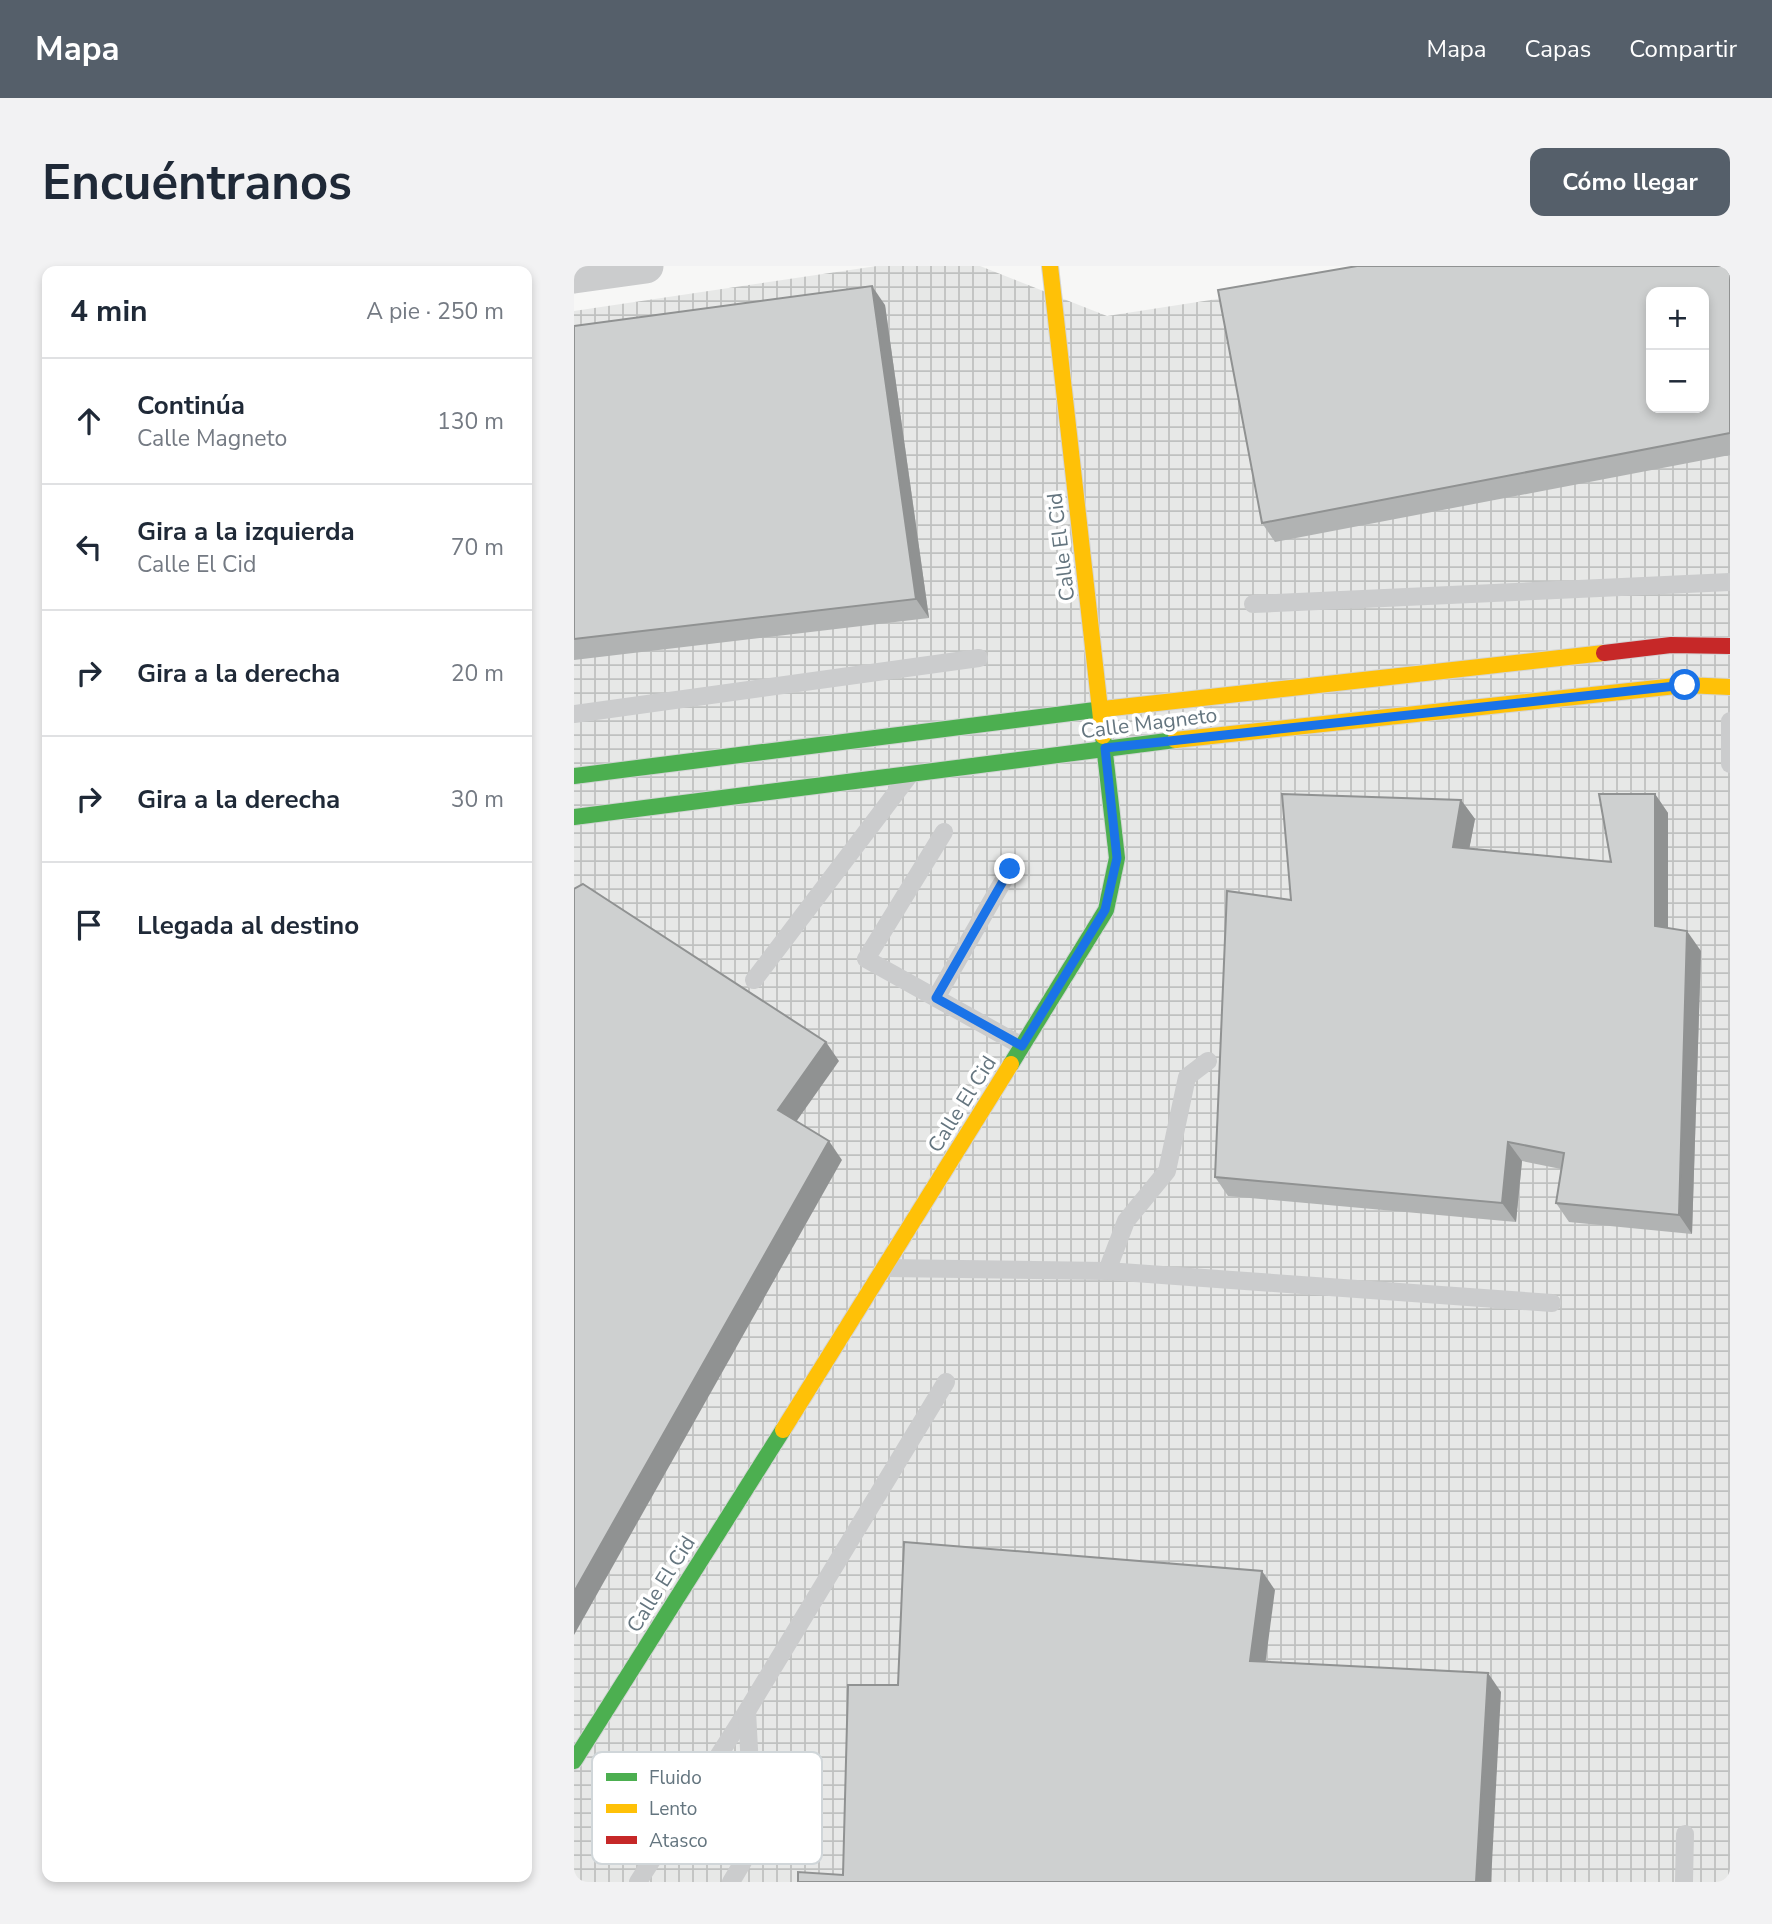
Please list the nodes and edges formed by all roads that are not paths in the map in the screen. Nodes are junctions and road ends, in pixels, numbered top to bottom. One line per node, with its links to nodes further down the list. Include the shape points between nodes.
1 (1050, 266): 9 (main road, Calle El Cid)
2 (631, 267): 3 (street)
3 (574, 276)
4 (1730, 582): 5 (lane)
5 (1254, 604)
6 (1730, 646): 9 (main road, Calle Magneto, via 1671,645)
7 (979, 658): 10 (lane)
8 (1730, 687): 13 (main road, Calle Magneto, via 1685,685)
9 (1101, 709): 12 (main road, Calle Magneto); 13 (main road, Calle El Cid)
10 (574, 714)
11 (1730, 721): 14 (lane)
12 (946, 729): 15 (main road, Calle Magneto); 16 (lane)
13 (1105, 748): 16 (main road, Calle Magneto); 22 (main road, Calle El Cid, via 1117,858 1105,910)
14 (1730, 764)
15 (574, 776)
16 (909, 776): 17 (main road, Calle Magneto); 20 (lane)
17 (574, 817)
18 (944, 832): 21 (lane, via 866,959)
19 (1010, 869): 21 (lane)
20 (754, 980)
21 (936, 998): 22 (lane)
22 (1022, 1046): 24 (main road, Calle El Cid)
23 (1208, 1061): 25 (lane, via 1187,1077 1167,1171 1126,1221)
24 (886, 1268): 25 (lane); 31 (main road, Calle El Cid)
25 (1107, 1271): 26 (lane)
26 (1552, 1303)
27 (946, 1382): 28 (lane)
28 (747, 1711): 29 (lane); 30 (lane)
29 (721, 1752)
30 (749, 1752)
31 (574, 1761)
32 (1685, 1834): 37 (lane)
33 (649, 1864): 35 (lane)
34 (742, 1864): 36 (lane)
35 (638, 1882)
36 (731, 1882)
37 (1684, 1882)

